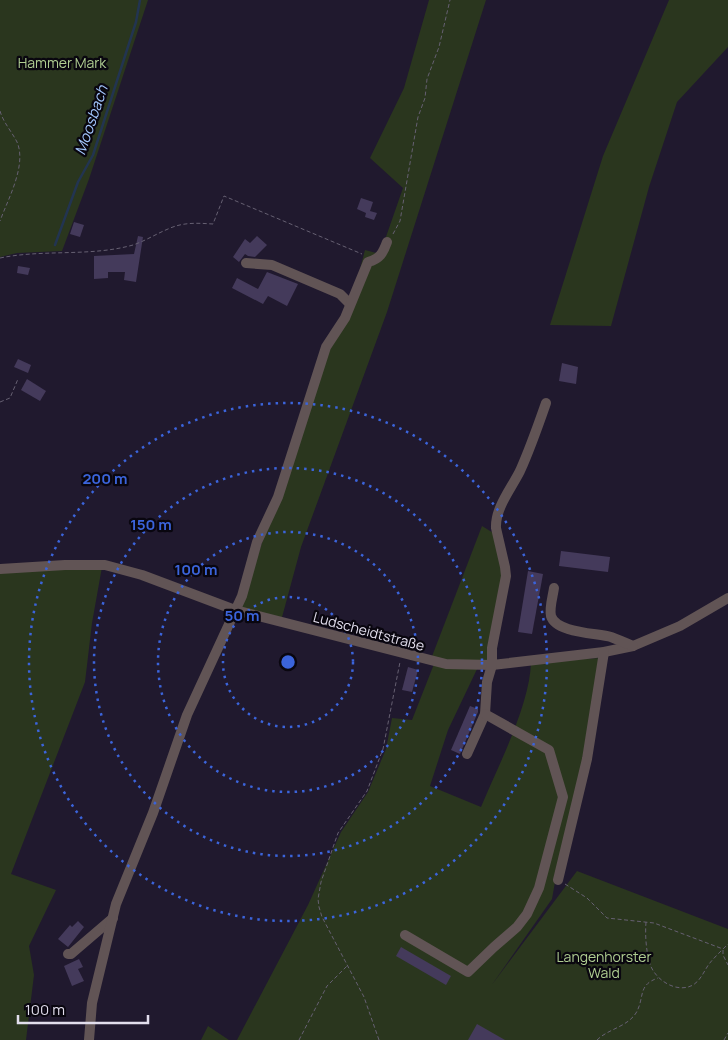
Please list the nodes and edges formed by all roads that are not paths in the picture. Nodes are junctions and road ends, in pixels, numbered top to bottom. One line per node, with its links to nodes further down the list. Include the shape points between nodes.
1 (387, 242): 3 (street, via 384,253 377,260 368,262)
2 (246, 263): 3 (street, via 272,265 340,294)
3 (350, 304): 8 (street, via 326,347 284,480 257,542)
4 (546, 403): 11 (street, via 520,471 496,521 506,576 492,648)
5 (0, 569): 8 (street, Ludscheidtstraße, via 105,565)
6 (554, 588): 9 (street, via 550,614 560,626 610,637)
7 (728, 598): 9 (street, Ludscheidtstraße, via 680,626)
8 (235, 610): 11 (street, Ludscheidtstraße, via 446,664); 15 (street, via 187,715)
9 (633, 646): 10 (street, Ludscheidtstraße)
10 (604, 652): 11 (street, Ludscheidtstraße); 14 (street, via 585,768)
11 (492, 665): 12 (street, via 487,682)
12 (485, 714): 13 (street); 16 (street, via 549,750 554,765 563,797 539,888 517,927 468,972)
13 (467, 754)
14 (558, 880)
15 (113, 918): 17 (street); 18 (street, via 92,1003)
16 (405, 936)
17 (68, 954)
18 (89, 1040)

